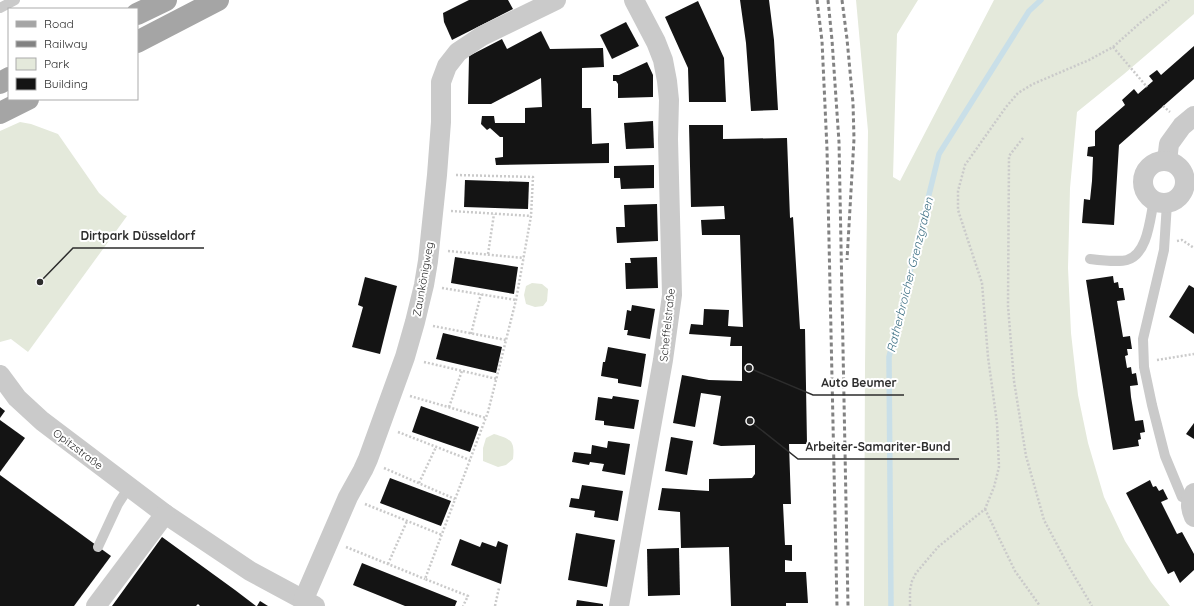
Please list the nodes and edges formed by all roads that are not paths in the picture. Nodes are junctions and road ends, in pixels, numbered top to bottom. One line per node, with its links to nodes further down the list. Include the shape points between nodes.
1 (15, 0): 6 (lane)
2 (166, 0): 7 (main road)
3 (218, 0): 8 (main road)
4 (556, 0): 20 (street, Zaunkönigweg, via 482,36 458,52 447,66 441,82 441,122 428,261 415,322 406,357 368,459 348,497)
5 (634, 0): 22 (street, Scheffelstraße, via 656,42 668,81 672,295 663,360)
6 (0, 8)
7 (138, 14)
8 (138, 41)
9 (26, 100): 10 (main road)
10 (0, 113)
11 (1194, 116): 12 (street, via 1182,126 1169,144)
12 (1167, 162): 13 (street, via 1152,165 1145,175 1146,192); 13 (street, via 1173,163 1183,171 1185,186 1182,194 1173,201)
13 (1161, 202): 14 (lane, via 1140,252 1135,257 1126,260); 17 (lane, via 1164,250 1142,339 1144,363 1165,456 1182,497)
14 (1090, 259)
15 (0, 375): 16 (street, Opitzstraße, via 17,398 42,421)
16 (129, 487): 18 (street, Opitzstraße); 19 (lane)
17 (1193, 503)
18 (165, 514): 20 (street, Opitzstraße, via 250,571); 21 (street)
19 (98, 547)
20 (309, 603)
21 (96, 606)
22 (619, 606)

